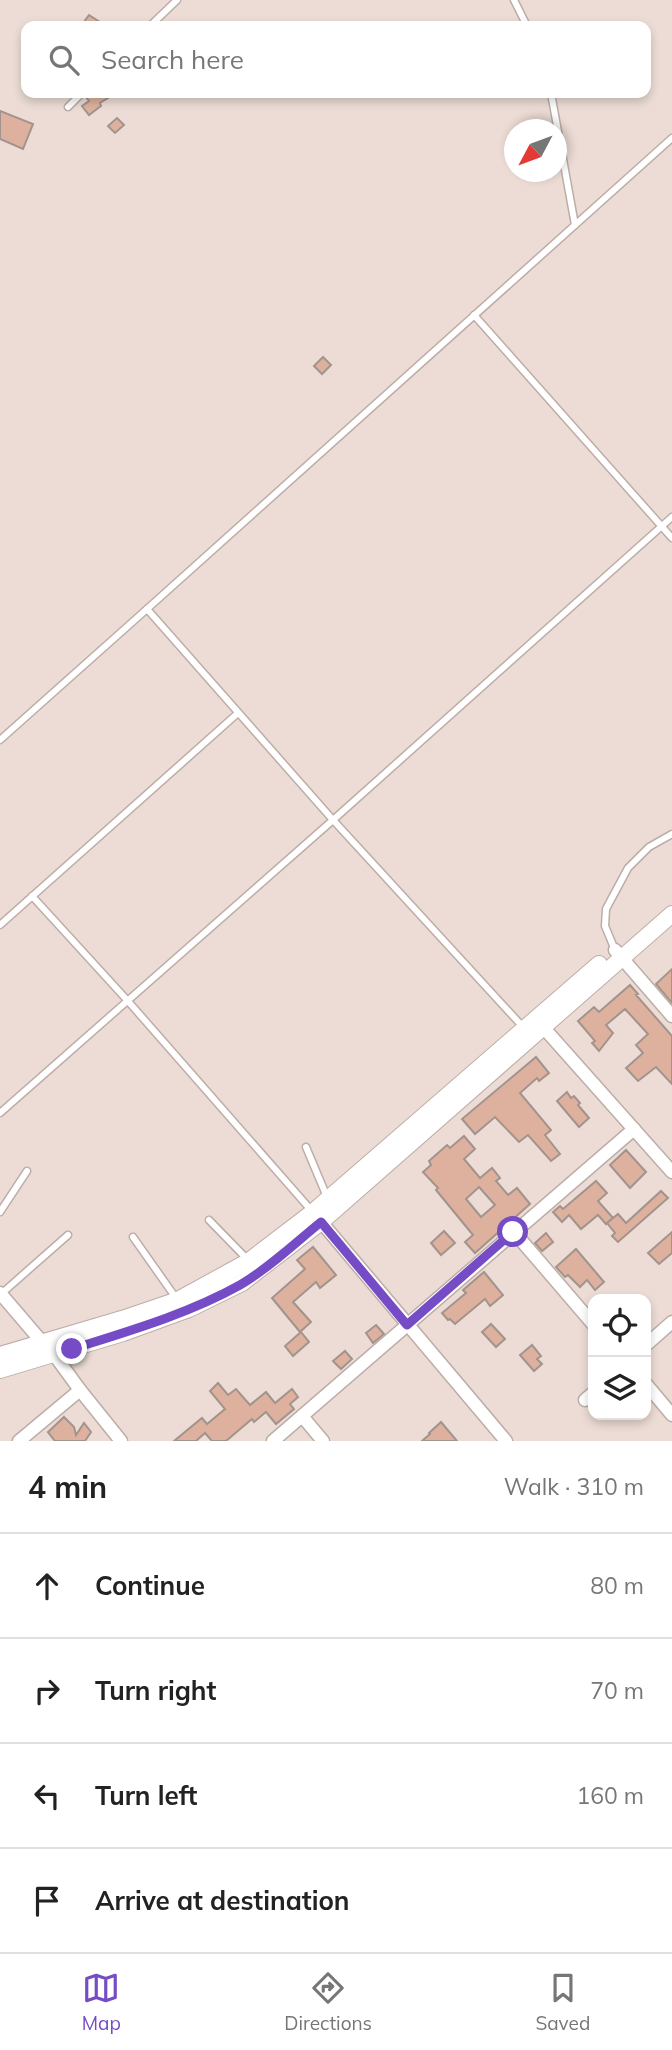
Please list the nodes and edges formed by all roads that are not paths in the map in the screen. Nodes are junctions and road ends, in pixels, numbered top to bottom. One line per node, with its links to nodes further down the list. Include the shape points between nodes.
1 (177, 0): 3 (lane)
2 (514, 0): 4 (lane)
3 (155, 21)
4 (524, 21)
5 (77, 98): 7 (lane)
6 (552, 98): 9 (lane)
7 (68, 107)
8 (672, 138): 9 (lane)
9 (575, 225): 10 (lane)
10 (474, 315): 12 (lane); 14 (lane)
11 (672, 517): 12 (lane)
12 (662, 526): 13 (lane); 17 (lane)
13 (672, 538)
14 (147, 609): 15 (lane); 16 (lane)
15 (238, 713): 17 (lane); 19 (lane)
16 (0, 740)
17 (333, 820): 24 (lane); 27 (lane)
18 (672, 834): 23 (lane, via 628,868 606,909 605,926)
19 (32, 896): 22 (lane); 24 (lane)
20 (672, 900): 23 (street)
21 (672, 914): 23 (street)
22 (0, 925)
23 (619, 954): 25 (street); 26 (street); 27 (street)
24 (127, 1000): 28 (lane); 35 (lane)
25 (672, 1016)
26 (543, 1027): 29 (street); 35 (street)
27 (524, 1029): 33 (street)
28 (0, 1113)
29 (634, 1129): 32 (street); 37 (street)
30 (306, 1147): 33 (lane)
31 (27, 1171): 34 (lane)
32 (672, 1172)
33 (328, 1199): 35 (street)
34 (0, 1212)
35 (317, 1217): 40 (street); 45 (street); 47 (street, via 266,1267 223,1293 122,1333)
36 (209, 1220): 40 (lane)
37 (513, 1232): 43 (street); 45 (street)
38 (68, 1235): 41 (lane)
39 (133, 1237): 42 (lane)
40 (249, 1261): 42 (street)
41 (1, 1293): 47 (street)
42 (178, 1300): 47 (street)
43 (588, 1318)
44 (672, 1322): 46 (street)
45 (407, 1325): 53 (street); 58 (street)
46 (651, 1341)
47 (48, 1348): 48 (street); 49 (street); 50 (street)
48 (0, 1355)
49 (0, 1370)
50 (80, 1390): 54 (street); 55 (street)
51 (651, 1390): 52 (street)
52 (672, 1415)
53 (302, 1416): 56 (street); 57 (street)
54 (19, 1441)
55 (121, 1441)
56 (273, 1441)
57 (323, 1441)
58 (506, 1441)

